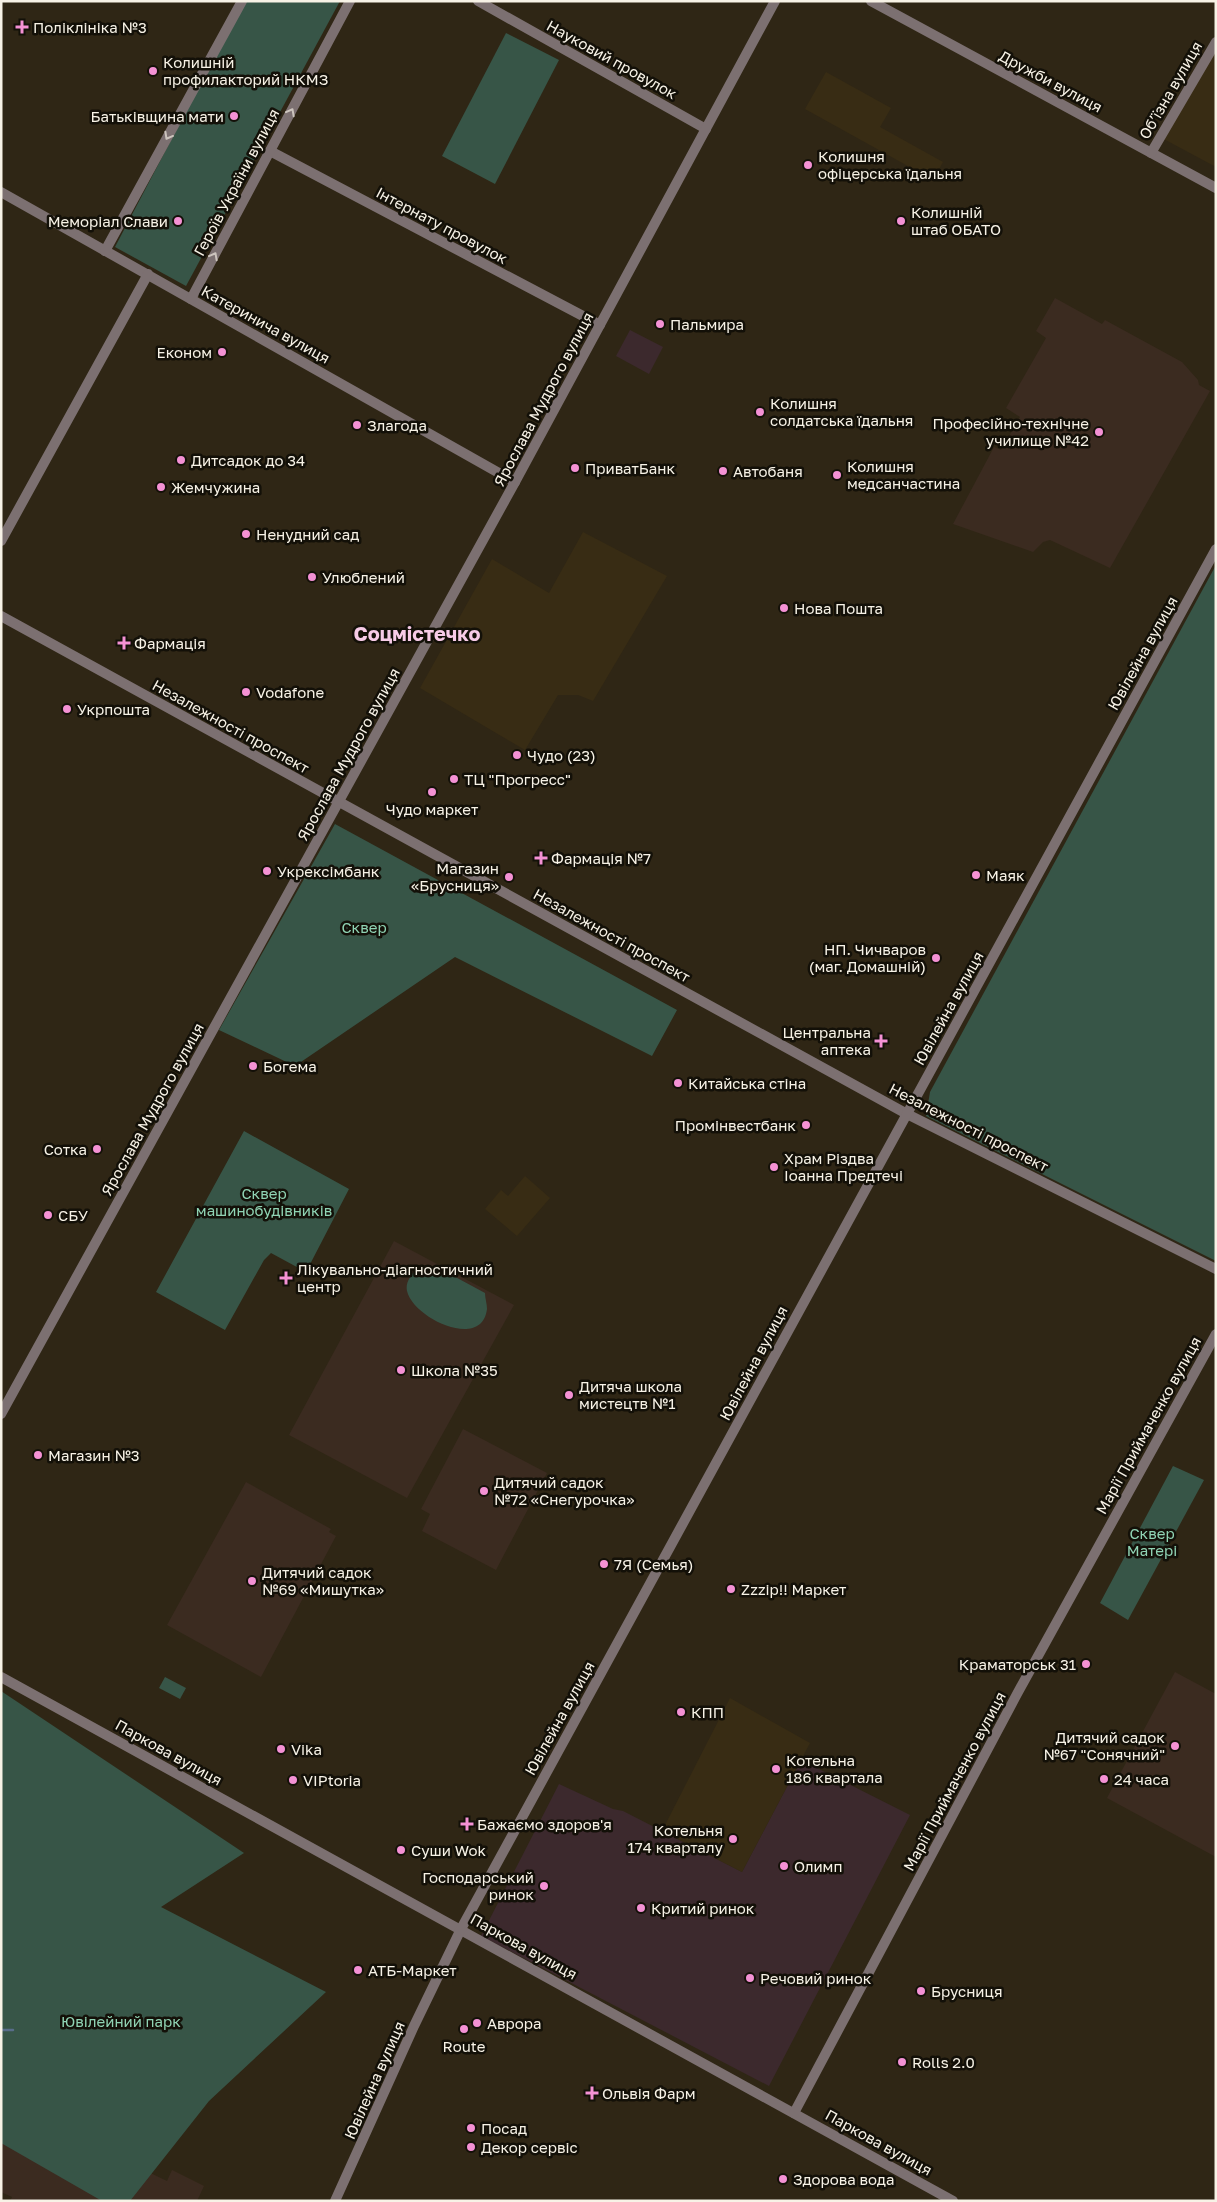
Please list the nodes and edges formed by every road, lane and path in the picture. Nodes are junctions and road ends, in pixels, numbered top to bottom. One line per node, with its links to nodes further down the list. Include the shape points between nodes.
1 (242, 1): 12 (street, one-way to 12)
2 (350, 1): 8 (street, Героїв України вулиця, one-way to 2)
3 (478, 1): 7 (street, Науковий провулок)
4 (775, 1): 7 (street, Ярослава Мудрого вулиця)
5 (871, 1): 9 (street, Дружби вулиця)
6 (1216, 42): 9 (street, Об’їзна вулиця)
7 (706, 129): 15 (street, Ярослава Мудрого вулиця)
8 (270, 151): 14 (street, Героїв України вулиця, one-way to 8); 15 (street, Інтернату провулок)
9 (1151, 153): 10 (street, Дружби вулиця)
10 (1216, 188)
11 (1, 192): 12 (street, Катеринича вулиця)
12 (105, 251): 13 (street, Катеринича вулиця)
13 (148, 274): 14 (street, Катеринича вулиця); 17 (street)
14 (191, 298): 16 (street, Катеринича вулиця)
15 (600, 325): 16 (street, Ярослава Мудрого вулиця)
16 (515, 482): 20 (street, Ярослава Мудрого вулиця)
17 (1, 541)
18 (1216, 549): 21 (street, Ювілейна вулиця)
19 (1, 616): 20 (street, Незалежності проспект)
20 (338, 802): 21 (street, Незалежності проспект); 24 (street, Ярослава Мудрого вулиця)
21 (907, 1114): 22 (street, Незалежності проспект); 26 (street, Ювілейна вулиця)
22 (1216, 1269)
23 (1216, 1334): 27 (street, Марії Приймаченко вулиця, via 1018,1694)
24 (1, 1414)
25 (1, 1677): 26 (street, Паркова вулиця)
26 (461, 1929): 27 (street, Паркова вулиця); 28 (street, Ювілейна вулиця)
27 (794, 2113): 29 (street, Паркова вулиця)
28 (335, 2201)
29 (953, 2201)

